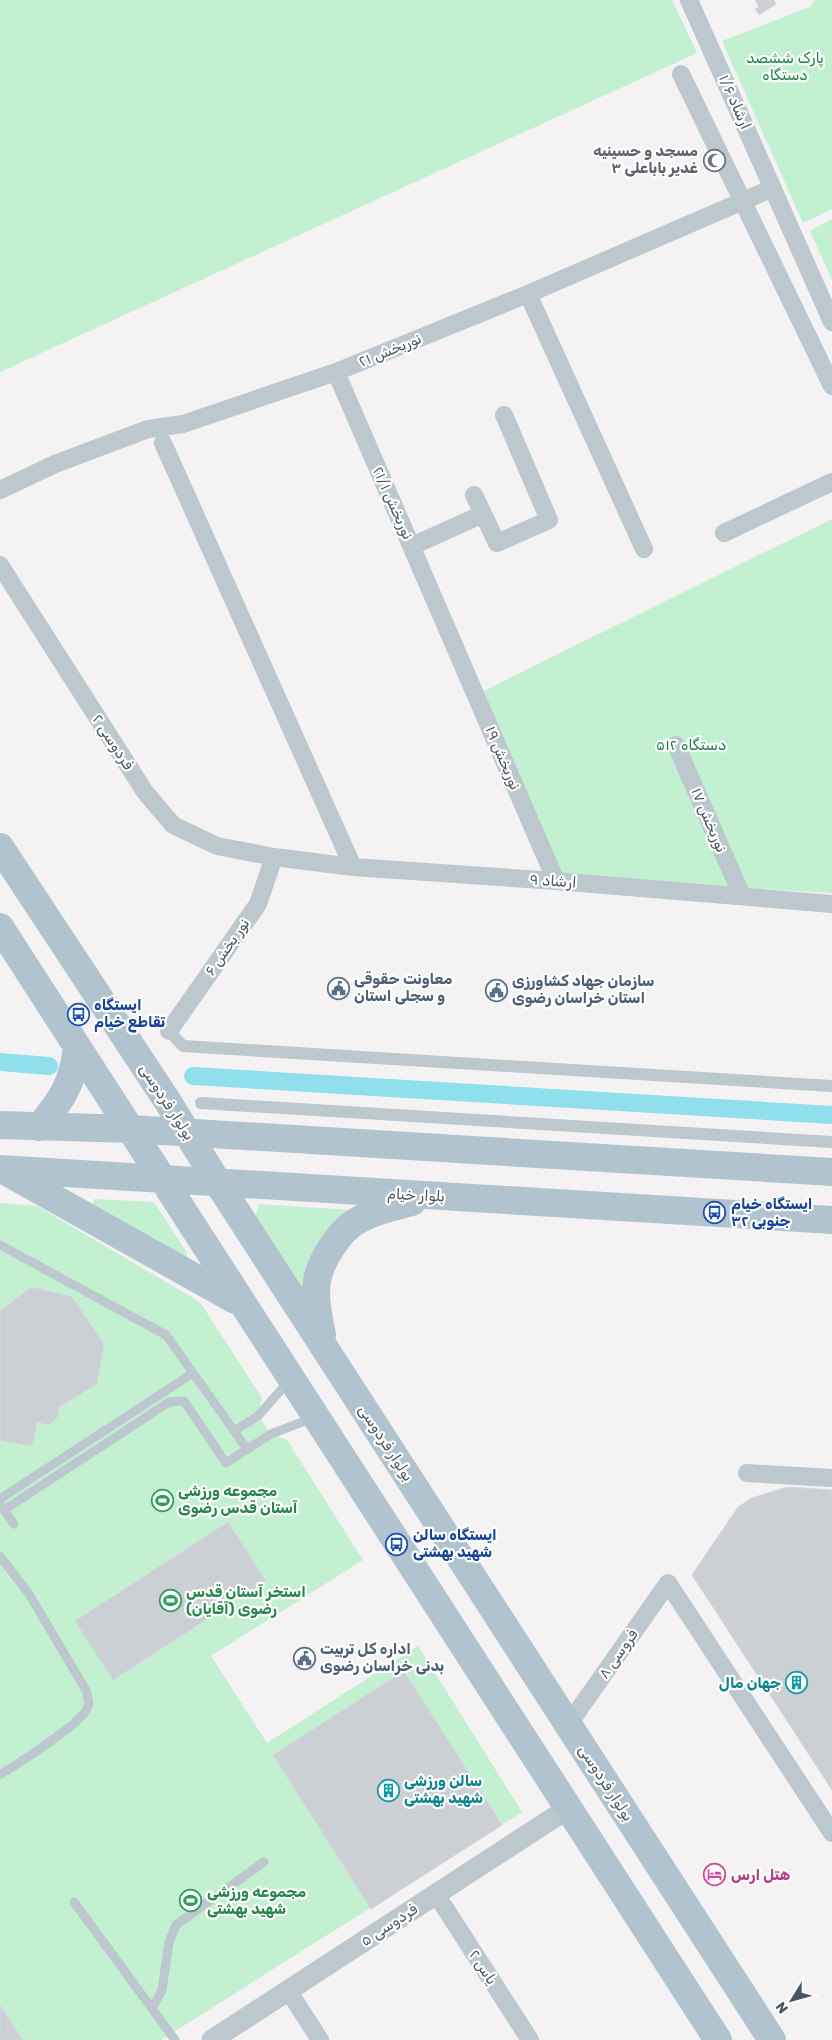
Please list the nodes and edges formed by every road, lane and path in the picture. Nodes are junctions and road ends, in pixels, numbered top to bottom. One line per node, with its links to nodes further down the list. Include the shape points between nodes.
1 (689, 0): 3 (street, ارشاد ۱/۶)
2 (681, 74): 4 (street)
3 (777, 196): 4 (street, نوربخش ۲۱); 6 (street, ارشاد ۱/۶)
4 (743, 203): 5 (street, نوربخش ۲۱); 8 (street)
5 (528, 294): 7 (street, نوربخش ۲۱); 17 (street)
6 (832, 322)
7 (336, 372): 12 (street, نوربخش ۲۱, via 183,424 140,432 55,464); 16 (street, نوربخش ۲۱/۱)
8 (832, 386)
9 (504, 415): 14 (street, via 548,520 496,543)
10 (163, 443): 23 (street)
11 (832, 482): 15 (street)
12 (0, 490)
13 (474, 495): 14 (street)
14 (483, 514): 16 (street)
15 (724, 533)
16 (412, 546): 19 (street, نوربخش ۲۱/۱)
17 (644, 549)
18 (0, 565): 22 (street, فردوسی ۲, via 145,792 173,825 217,846)
19 (451, 634): 24 (street, نوربخش ۱۹)
20 (676, 744): 25 (street, نوربخش ۱۷)
21 (0, 847): 35 (main road, بولوار فردوسی)
22 (274, 857): 23 (street, ارشاد ۹); 28 (street, نور بخش ۶, via 258,904)
23 (353, 867): 24 (street, ارشاد ۹)
24 (556, 881): 25 (street, ارشاد ۹)
25 (742, 896): 26 (street, ارشاد ۹)
26 (832, 904)
27 (0, 926): 29 (main road)
28 (169, 1031): 30 (street, via 183,1046)
29 (77, 1047): 33 (main road, via 75,1068 68,1088); 34 (main road)
30 (832, 1086)
31 (201, 1103): 36 (street)
32 (0, 1125): 33 (main road)
33 (39, 1127): 34 (main road)
34 (130, 1129): 35 (main road); 39 (main road)
35 (188, 1134): 38 (main road); 40 (main road, بولوار فردوسی)
36 (832, 1142)
37 (1, 1169): 39 (main road, بلوار خیام); 44 (main road)
38 (832, 1172)
39 (161, 1178): 40 (main road, بلوار خیام); 44 (main road)
40 (218, 1183): 41 (main road, بلوار خیام); 45 (main road, بولوار فردوسی)
41 (439, 1196): 42 (main road, بلوار خیام); 45 (main road, via 382,1210 355,1222 337,1240 323,1262 317,1281 316,1300)
42 (832, 1220)
43 (0, 1245): 46 (lane, via 166,1335)
44 (239, 1302): 47 (main road)
45 (324, 1346): 57 (main road, بولوار فردوسی)
46 (194, 1373): 49 (lane); 53 (lane)
47 (291, 1379): 48 (main road); 49 (lane, via 258,1416)
48 (315, 1417): 50 (lane, via 271,1434); 59 (main road)
49 (234, 1431): 50 (lane)
50 (247, 1449): 54 (lane, via 226,1464 184,1400 169,1402)
51 (747, 1473): 52 (street)
52 (832, 1478)
53 (0, 1499)
54 (2, 1507): 55 (lane)
55 (14, 1524)
56 (0, 1556): 58 (lane, via 29,1594 87,1692 89,1703 82,1716 64,1731)
57 (568, 1725): 60 (street, فروسی ۸, via 668,1583); 71 (main road, بولوار فردوسی)
58 (0, 1776)
59 (567, 1810): 62 (street, فردوسی ۵); 70 (main road)
60 (832, 1833)
61 (264, 1862): 65 (lane, via 176,1925 169,1942 162,1990)
62 (436, 1894): 64 (street, فردوسی ۵); 69 (street, یاس ۲)
63 (74, 1902): 65 (lane)
64 (288, 1990): 67 (street, فردوسی ۵); 68 (street)
65 (153, 2007): 66 (lane)
66 (175, 2040)
67 (212, 2040)
68 (320, 2040)
69 (530, 2040)
70 (718, 2040)
71 (772, 2040)

